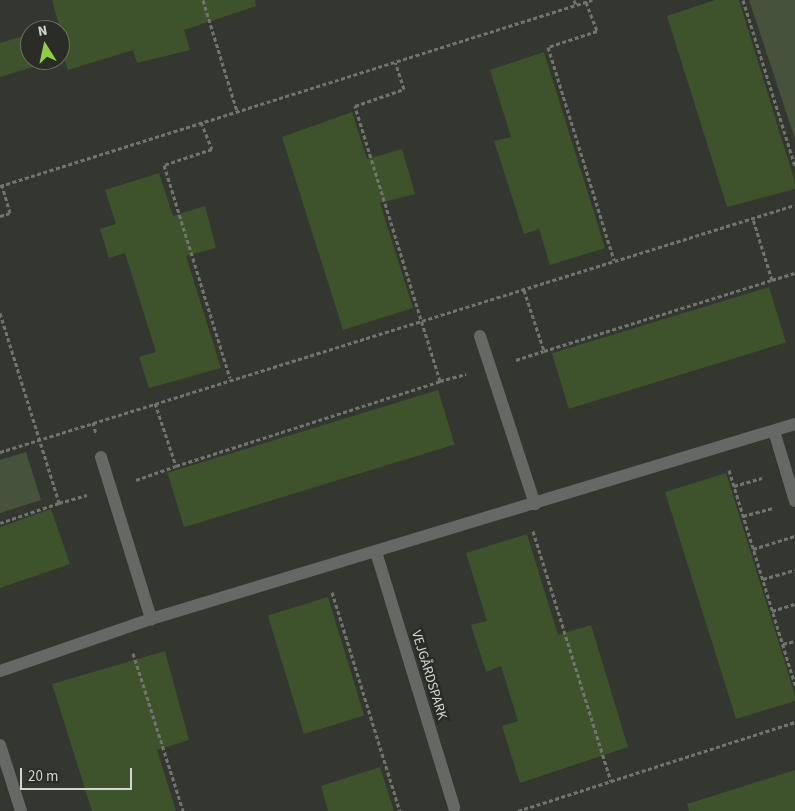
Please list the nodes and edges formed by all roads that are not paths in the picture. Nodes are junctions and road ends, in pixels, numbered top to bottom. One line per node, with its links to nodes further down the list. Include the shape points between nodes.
1 (480, 336): 6 (street)
2 (795, 424): 3 (street)
3 (774, 431): 5 (street); 6 (street)
4 (101, 456): 8 (street)
5 (795, 502)
6 (530, 505): 7 (street)
7 (376, 552): 8 (street); 11 (street, VEJGÅRDSPARK)
8 (151, 620): 9 (street)
9 (0, 671)
10 (0, 745): 12 (street)
11 (454, 807)
12 (21, 811)

